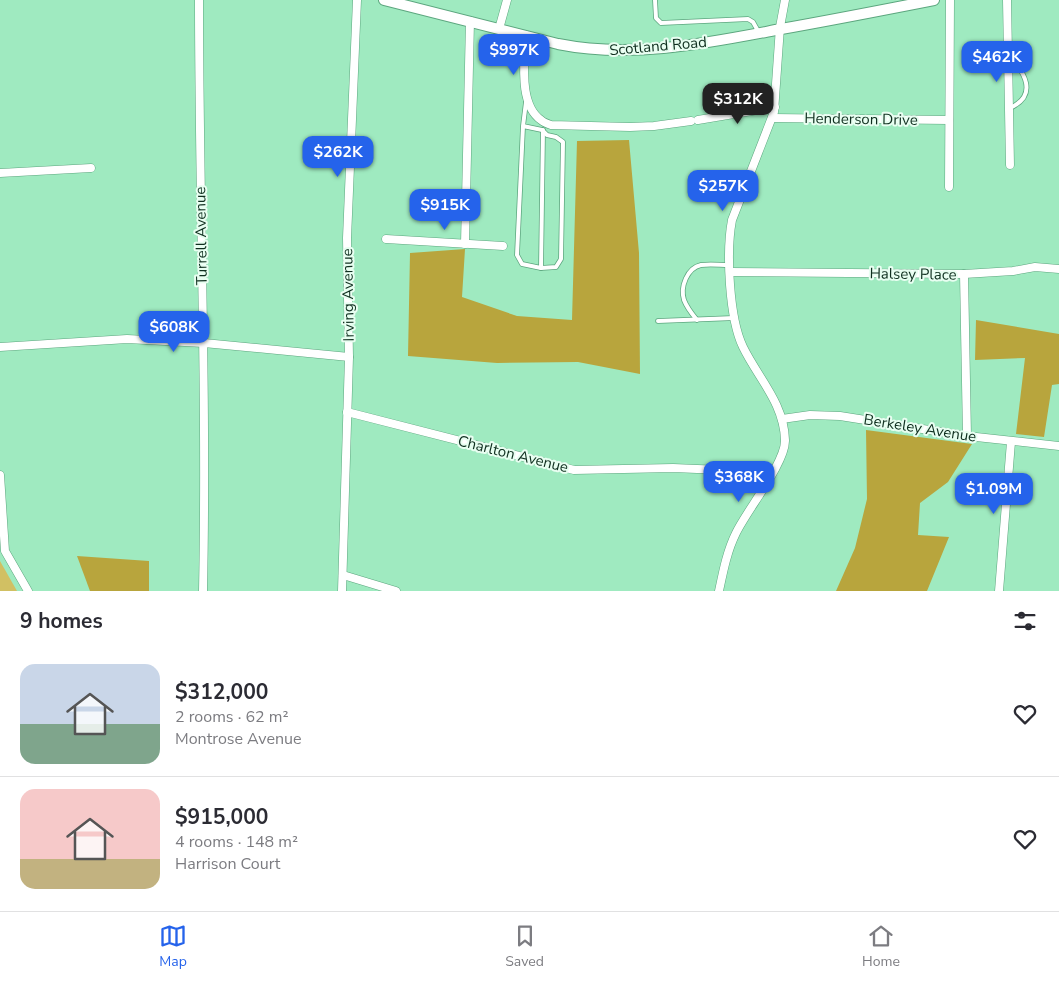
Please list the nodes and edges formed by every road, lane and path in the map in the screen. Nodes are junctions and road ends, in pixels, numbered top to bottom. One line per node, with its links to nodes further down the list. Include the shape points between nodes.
1 (199, 0): 37 (street, Turrell Avenue)
2 (356, 0): 39 (street, Irving Avenue, via 347,238)
3 (384, 0): 10 (main road, Scotland Road)
4 (506, 0): 11 (street)
5 (655, 0): 13 (lane, via 656,18 661,23 748,19)
6 (785, 0): 12 (street)
7 (934, 0): 12 (main road, Scotland Road)
8 (950, 0): 20 (street)
9 (1007, 0): 15 (street)
10 (470, 21): 11 (main road, Scotland Road); 28 (street)
11 (499, 29): 14 (main road, Scotland Road)
12 (780, 30): 13 (main road, Scotland Road); 17 (street)
13 (759, 33): 14 (main road, Scotland Road, via 687,45 608,51 583,49)
14 (525, 35): 16 (street)
15 (1008, 52): 18 (street); 18 (lane, via 1025,76 1027,86 1025,97)
16 (526, 100): 21 (lane); 22 (street)
17 (775, 107): 19 (street); 22 (street, via 630,128)
18 (1009, 109): 23 (street)
19 (772, 118): 20 (street, Henderson Drive); 31 (street, via 732,220)
20 (949, 120): 26 (street)
21 (523, 126): 22 (lane); 30 (lane, via 517,255 522,264)
22 (544, 126): 30 (lane); 30 (lane, via 547,136 563,142 561,259 556,267)
23 (1010, 165)
24 (91, 168): 25 (street)
25 (0, 173)
26 (949, 187)
27 (386, 238): 28 (street)
28 (465, 244): 29 (street)
29 (503, 246)
30 (541, 268)
31 (730, 268): 33 (street, Halsey Place); 34 (street); 35 (lane, via 701,265 689,272 684,283 684,300)
32 (1059, 269): 33 (street, via 1035,267)
33 (964, 274): 42 (street, Halsey Place)
34 (734, 318): 35 (lane); 41 (street, via 743,347 772,393)
35 (697, 320): 36 (lane)
36 (658, 321)
37 (204, 343): 38 (street, via 127,338); 39 (street); 50 (street, Turrell Avenue)
38 (0, 347)
39 (349, 357): 40 (street, Irving Avenue)
40 (347, 412): 45 (street, Charlton Avenue, via 574,470 673,468); 48 (street, Irving Avenue)
41 (782, 419): 42 (street, Berkeley Avenue, via 810,415 840,416); 45 (street, via 785,441 781,459)
42 (967, 436): 43 (street, Berkeley Avenue)
43 (1011, 442): 44 (street, Berkeley Avenue); 54 (street)
44 (1059, 446)
45 (772, 472): 53 (street, via 733,538)
46 (0, 475): 47 (street)
47 (2, 551): 49 (street)
48 (343, 575): 51 (street, Irving Avenue); 52 (street)
49 (28, 591)
50 (203, 591)
51 (342, 591)
52 (396, 591)
53 (719, 591)
54 (999, 591)

